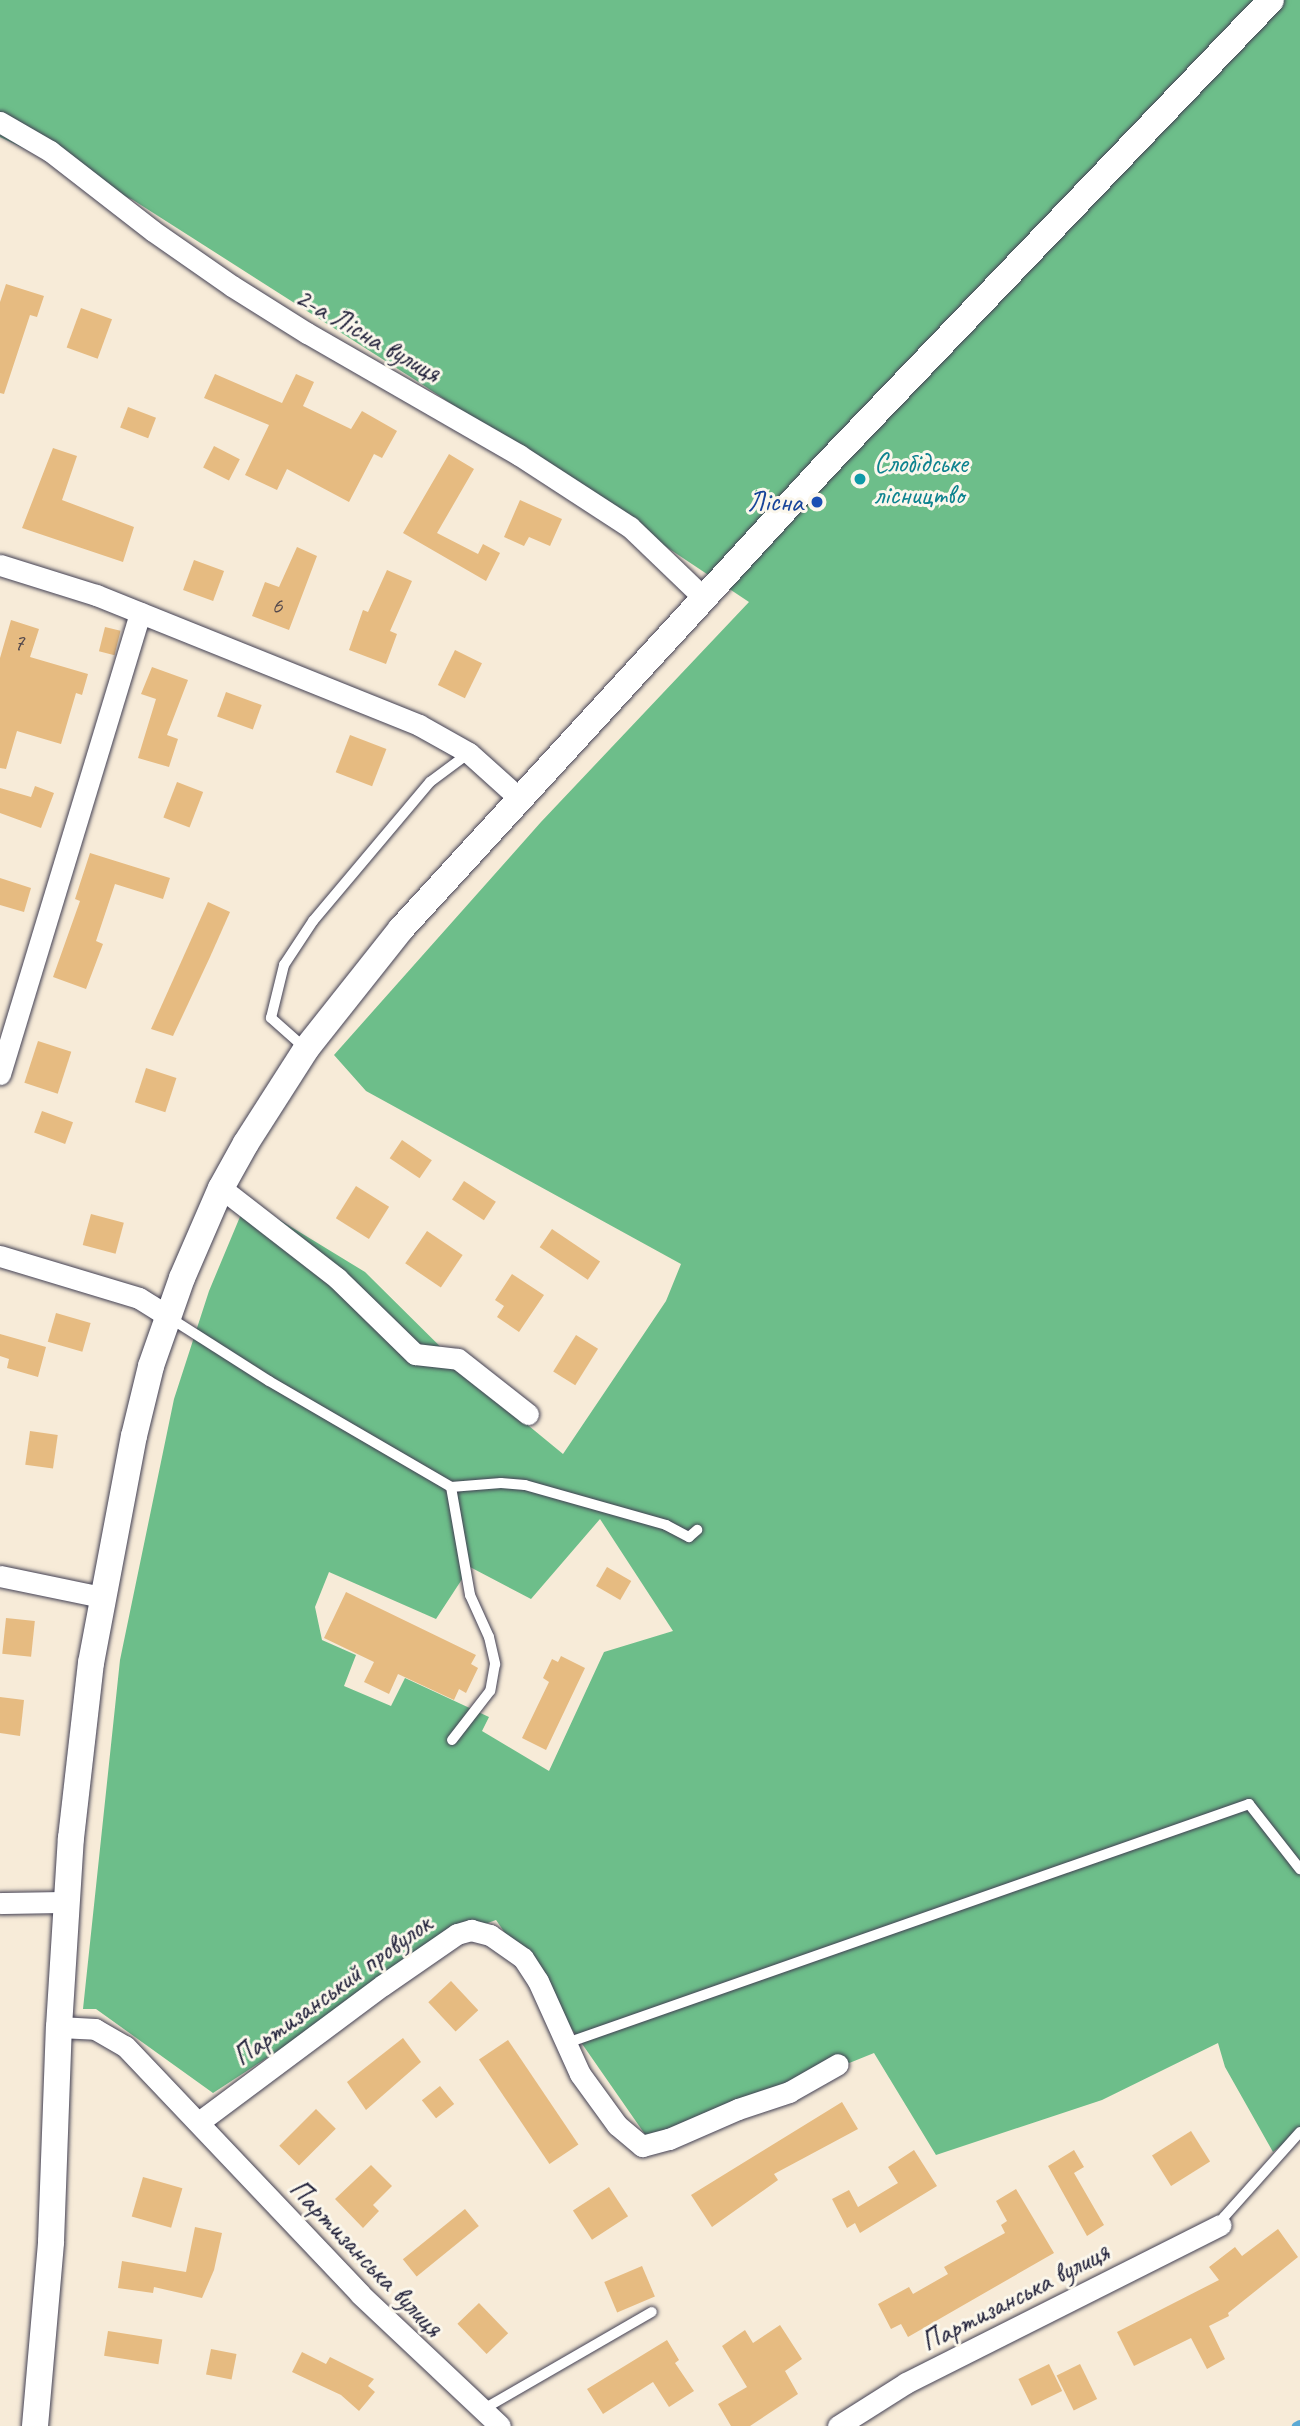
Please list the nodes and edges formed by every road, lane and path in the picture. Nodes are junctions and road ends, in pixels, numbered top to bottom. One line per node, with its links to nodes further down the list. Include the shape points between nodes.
1 (1271, 0): 4 (street)
2 (0, 122): 4 (street, 2-а Лісна вулиця, via 50,151 232,286 519,455 630,527)
3 (0, 565): 5 (street)
4 (704, 598): 7 (street)
5 (140, 613): 6 (street, via 419,725); 9 (street)
6 (469, 753): 7 (street); 8 (lane, via 430,782 313,921 284,965 271,1018)
7 (520, 799): 8 (street, via 401,929)
8 (306, 1049): 10 (street)
9 (0, 1074)
10 (221, 1188): 12 (street); 13 (street, via 337,1278 415,1354 458,1359)
11 (0, 1256): 12 (street, via 131,1295)
12 (168, 1316): 14 (lane); 17 (street, via 139,1412)
13 (528, 1414)
14 (451, 1487): 15 (lane, via 525,1485 666,1525 689,1537); 18 (lane, via 470,1595 489,1637 495,1664 491,1691)
15 (697, 1530)
16 (0, 1576): 17 (street)
17 (101, 1597): 20 (street, via 79,1757)
18 (452, 1740)
19 (1300, 1869): 23 (lane, via 1249,1804)
20 (66, 1902): 21 (street); 22 (street)
21 (0, 1903)
22 (59, 2027): 25 (street, Партизанська вулиця, via 95,2029 115,2037); 30 (street, via 51,2242)
23 (564, 2044): 24 (street, Партизанський провулок, via 606,2111 642,2146 789,2092); 25 (street, Партизанський провулок, via 538,1981 523,1958 490,1935 463,1931)
24 (838, 2064)
25 (199, 2122): 29 (street, Партизанська вулиця, via 360,2294)
26 (1300, 2132): 27 (lane)
27 (1220, 2225): 32 (street, Партизанська вулиця, via 906,2383)
28 (652, 2312): 29 (lane)
29 (482, 2410): 31 (street, Партизанська вулиця)
30 (35, 2426)
31 (500, 2426)
32 (838, 2426)

